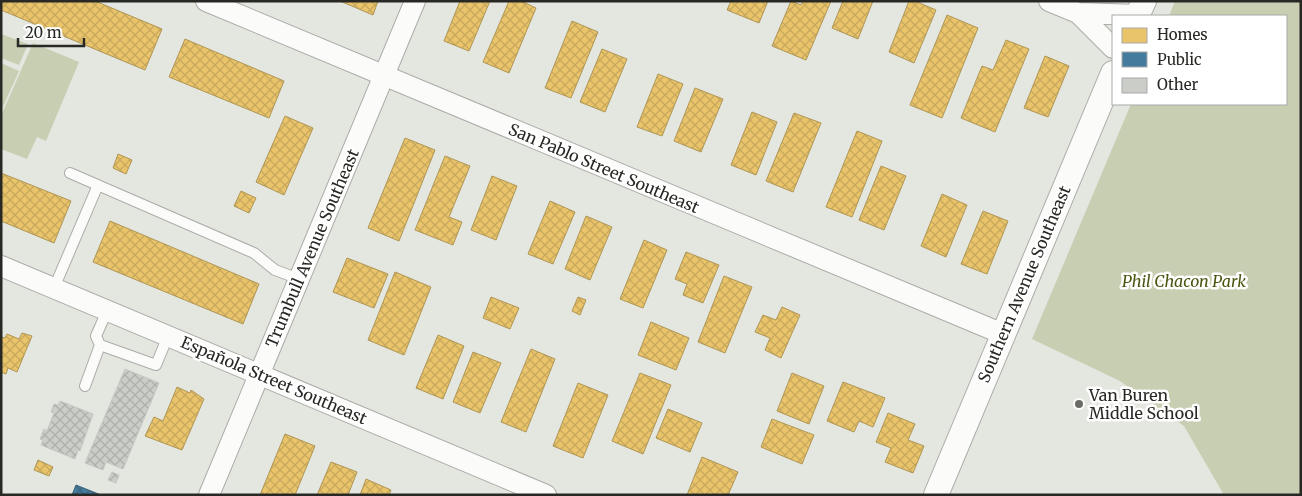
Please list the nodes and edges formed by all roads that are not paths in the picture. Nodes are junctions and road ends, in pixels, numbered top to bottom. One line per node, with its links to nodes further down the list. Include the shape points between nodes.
1 (206, 1): 8 (street, San Pablo Street Southeast)
2 (415, 1): 8 (street, Trumbull Avenue Southeast)
3 (1049, 1): 5 (street)
4 (1140, 11): 5 (street)
5 (1078, 13): 6 (street)
6 (1112, 47)
7 (1112, 75): 15 (street, Southern Avenue Southeast)
8 (383, 76): 12 (street, Trumbull Avenue Southeast); 15 (street, San Pablo Street Southeast)
9 (70, 173): 10 (lane)
10 (98, 185): 12 (lane, via 254,253 275,270); 13 (lane)
11 (1, 266): 13 (street, Española Street Southeast)
12 (299, 279): 18 (street, Trumbull Avenue Southeast)
13 (54, 288): 14 (street, Española Street Southeast)
14 (107, 311): 16 (street, Española Street Southeast); 17 (lane, via 96,336)
15 (1003, 334): 22 (street, Southern Avenue Southeast)
16 (168, 336): 17 (lane, via 156,365); 18 (street, Española Street Southeast)
17 (100, 345): 19 (lane)
18 (260, 374): 20 (street, Trumbull Avenue Southeast); 21 (street, Española Street Southeast)
19 (85, 386)
20 (209, 495)
21 (546, 495)
22 (936, 495)

